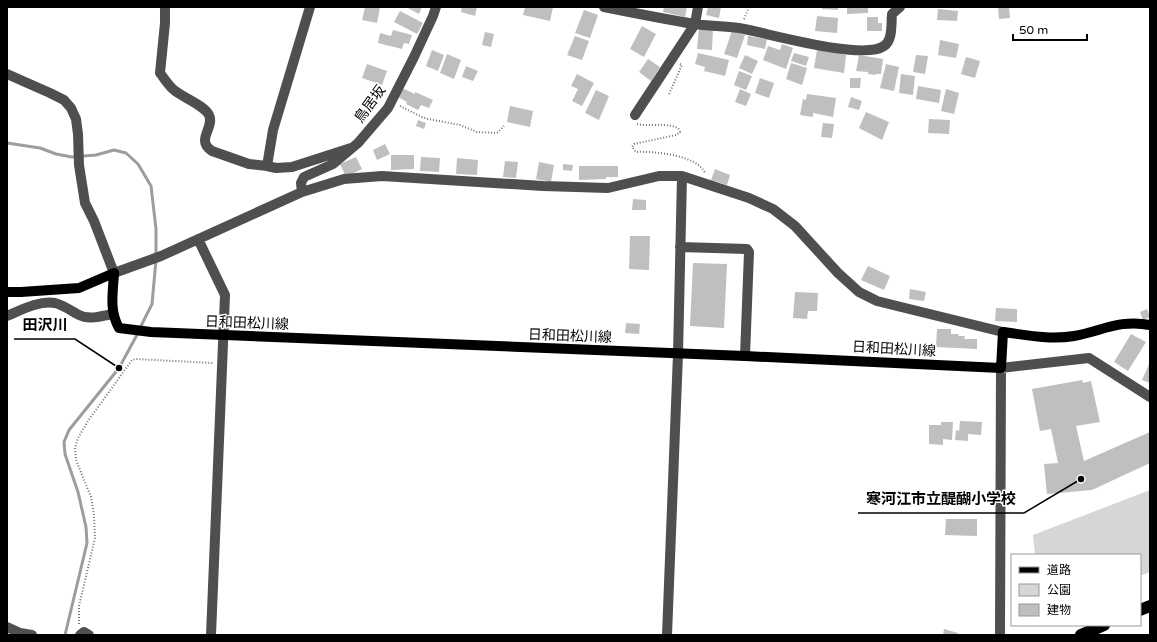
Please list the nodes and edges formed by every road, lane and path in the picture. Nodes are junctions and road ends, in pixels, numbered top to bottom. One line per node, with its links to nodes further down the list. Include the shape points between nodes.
1 (165, 7): 18 (street, via 160,73 172,89 209,114 210,120 204,141 207,148 249,164)
2 (310, 7): 18 (street, via 273,130)
3 (436, 7): 14 (street, 鳥居坂)
4 (604, 7): 9 (street)
5 (698, 7): 9 (street)
6 (749, 7): 10 (path)
7 (900, 7): 8 (street)
8 (889, 11): 10 (street, via 890,38 886,45 877,49 860,50 810,44)
9 (695, 24): 10 (street); 11 (street)
10 (740, 28)
11 (672, 59): 13 (path, via 682,65); 15 (street)
12 (7, 74): 24 (street, via 64,100 71,108 76,119 85,203)
13 (669, 94)
14 (391, 102): 16 (path, via 422,117 460,125 477,132 497,133); 17 (street, 鳥居坂)
15 (635, 115): 20 (path, via 633,121 636,124 675,126 680,132 634,144 632,147 636,152 661,152 696,163 703,169)
16 (504, 126)
17 (352, 148): 18 (street, via 292,167); 21 (street, 鳥居坂, via 333,164 304,177 301,183)
18 (266, 166)
19 (682, 176): 20 (street); 21 (street, via 659,176 608,188 382,176 344,179); 23 (street)
20 (709, 186): 29 (street, via 749,198 773,210 795,226 859,292 877,301)
21 (302, 192): 22 (street)
22 (198, 239): 24 (street); 30 (street, via 225,294)
23 (680, 247): 31 (street); 32 (street, via 747,249 749,252)
24 (114, 274): 25 (main road, via 78,288); 26 (main road)
25 (7, 292)
26 (113, 314): 27 (street, via 84,317 54,303 41,304); 30 (main road, 日和田松川線, via 119,328 127,330)
27 (7, 316)
28 (1150, 324): 29 (main road, via 1130,322 1075,336 1054,338)
29 (1003, 332): 34 (main road)
30 (223, 336): 31 (main road, 日和田松川線); 33 (street)
31 (678, 354): 32 (main road, 日和田松川線); 41 (street)
32 (744, 356): 34 (main road, 日和田松川線)
33 (222, 363): 38 (path, via 132,360 78,438 75,448 76,460 91,497 95,538 79,606 78,623); 40 (street)
34 (1001, 368): 35 (street, via 1089,358); 42 (street)
35 (1150, 397)
36 (1102, 626): 43 (highway)
37 (7, 627): 39 (street)
38 (84, 634)
39 (32, 635)
40 (211, 635)
41 (667, 635)
42 (1000, 635)
43 (1080, 635)

